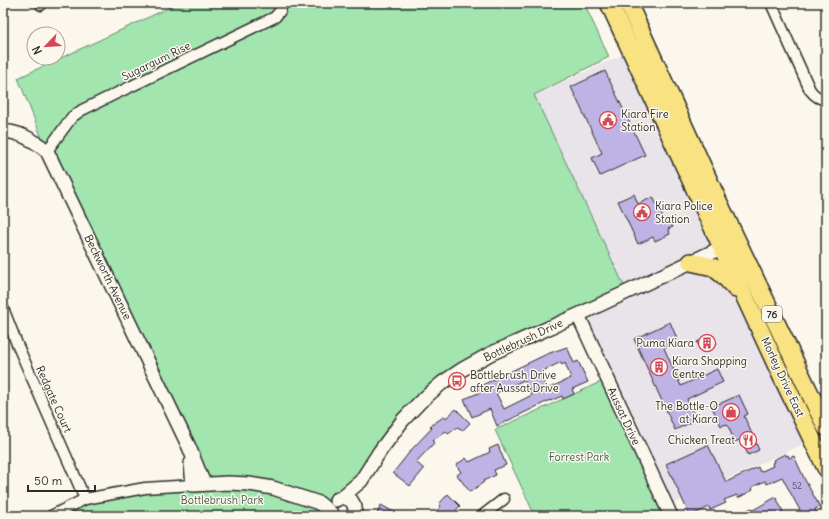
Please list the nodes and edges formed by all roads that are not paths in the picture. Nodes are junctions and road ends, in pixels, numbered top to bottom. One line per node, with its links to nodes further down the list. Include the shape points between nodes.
1 (282, 3): 10 (street, Sugargum Rise, via 275,17 82,110 72,117)
2 (609, 3): 6 (main road, Morley Drive East / 76)
3 (628, 3): 5 (main road, Morley Drive East / 76)
4 (771, 3): 7 (street, via 810,90 819,98)
5 (641, 32): 6 (main road, via 642,44); 9 (main road, Morley Drive East / 76)
6 (633, 55): 11 (main road, Morley Drive East / 76)
7 (826, 99)
8 (3, 131): 10 (street, Beckworth Avenue, via 24,136)
9 (686, 131): 11 (main road, via 688,151); 12 (main road, Morley Drive East / 76)
10 (47, 151): 23 (street, Beckworth Avenue, via 189,447)
11 (681, 158): 13 (main road, Morley Drive East / 76)
12 (718, 201): 13 (street, via 726,231); 15 (main road, Morley Drive East / 76)
13 (723, 248): 14 (street, Bottlebrush Drive); 15 (street, via 740,254); 16 (main road, Morley Drive East / 76)
14 (692, 262): 16 (main road, via 713,267 735,289); 18 (street, Bottlebrush Drive)
15 (750, 268): 19 (main road, Morley Drive East / 76)
16 (742, 291): 20 (main road, Morley Drive East / 76)
17 (3, 308): 24 (street, Redgate Court, via 16,344)
18 (578, 315): 22 (street, Bottlebrush Drive, via 490,354 442,383 403,420); 30 (street, Aussat Drive)
19 (826, 427): 20 (street)
20 (810, 435): 21 (main road, Morley Drive East / 76)
21 (826, 468)
22 (361, 481): 26 (street, Bottlebrush Drive); 27 (street, Bottlebrush Drive)
23 (198, 485): 24 (street, via 145,488); 26 (street, via 249,484 273,488)
24 (86, 499): 28 (street)
25 (504, 499): 29 (street)
26 (335, 507): 27 (street, via 351,500)
27 (354, 512)
28 (51, 516)
29 (482, 516)
30 (670, 516)

